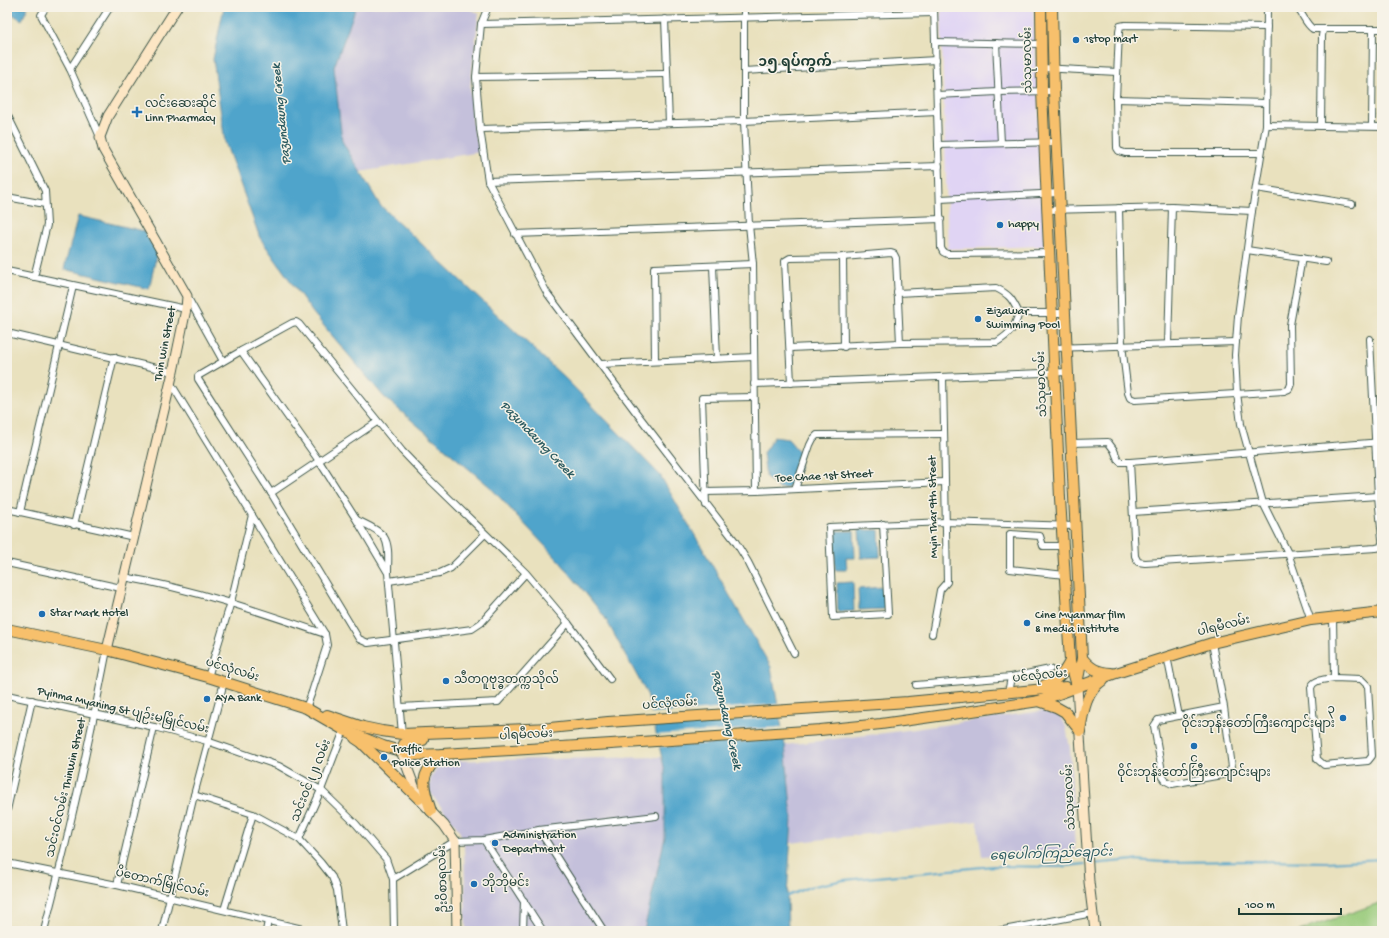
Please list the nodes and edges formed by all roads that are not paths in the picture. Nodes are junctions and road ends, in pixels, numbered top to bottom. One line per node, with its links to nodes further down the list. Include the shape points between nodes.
1 (46, 7): 24 (street, via 41,15)
2 (110, 7): 24 (street)
3 (177, 7): 44 (main road, via 108,116)
4 (488, 7): 13 (street)
5 (744, 7): 11 (street)
6 (1040, 7): 20 (main road, သံသုမာလမ်း)
7 (1052, 7): 23 (main road, သံသုမာလမ်း)
8 (1267, 7): 14 (street)
9 (1296, 7): 17 (street, via 1309,27)
10 (934, 10): 11 (street); 18 (street)
11 (744, 18): 12 (street); 25 (street)
12 (665, 19): 13 (street); 27 (street)
13 (481, 24): 28 (street)
14 (1267, 27): 26 (street, via 1120,26); 34 (street)
15 (1373, 29): 16 (street); 17 (street); 41 (street)
16 (1382, 29)
17 (1323, 30): 40 (street)
18 (935, 42): 19 (street); 21 (street)
19 (996, 43): 20 (street); 31 (street)
20 (1042, 44): 22 (main road, သံသုမာလမ်း)
21 (936, 60): 25 (street); 32 (street)
22 (1042, 68): 23 (street); 29 (main road, သံသုမာလမ်း)
23 (1054, 68): 26 (street); 30 (main road, သံသုမာလမ်း)
24 (70, 69): 44 (street)
25 (744, 71): 37 (street)
26 (1117, 72): 33 (street)
27 (666, 74): 28 (street); 38 (street)
28 (476, 77): 43 (street)
29 (1042, 91): 30 (street); 31 (street); 45 (main road, သံသုမာလမ်း)
30 (1054, 91): 46 (main road, သံသုမာလမ်း)
31 (998, 92): 32 (street); 47 (street)
32 (937, 95): 35 (street)
33 (1116, 99): 34 (street); 49 (street, via 1119,151)
34 (1266, 103): 39 (street)
35 (937, 112): 37 (street); 48 (street)
36 (7, 114): 58 (street, via 45,191)
37 (744, 121): 38 (street); 51 (street)
38 (669, 124): 43 (street)
39 (1266, 125): 40 (street); 49 (street)
40 (1321, 126): 41 (street)
41 (1372, 126): 42 (street)
42 (1382, 127)
43 (480, 130): 52 (street)
44 (100, 137): 79 (main road, Thin Win Street, via 103,149)
45 (1045, 142): 46 (street); 47 (street); 55 (main road, သံသုမာလမ်း)
46 (1057, 142): 54 (main road, သံသုမာလမ်း)
47 (1001, 143): 48 (street)
48 (938, 145): 50 (street)
49 (1261, 153): 53 (street)
50 (939, 166): 51 (street); 57 (street)
51 (747, 173): 52 (street); 66 (street)
52 (488, 181): 67 (street)
53 (1256, 188): 59 (street); 64 (street)
54 (1059, 193): 55 (street); 63 (main road, သံသုမာလမ်း)
55 (1047, 194): 57 (street); 62 (main road, သံသုမာလမ်း)
56 (7, 197): 58 (street)
57 (940, 199): 65 (street)
58 (45, 204): 76 (street, via 47,225)
59 (1352, 204)
60 (1172, 207): 61 (street); 64 (street); 88 (street)
61 (1119, 208): 63 (street); 90 (street)
62 (1048, 210): 63 (street); 69 (main road, သံသုမာလမ်း)
63 (1060, 210): 81 (main road, သံသုမာလမ်း)
64 (1252, 211): 68 (street)
65 (941, 219): 66 (street); 69 (street, via 943,252)
66 (749, 226): 67 (street); 73 (street)
67 (515, 234): 101 (street, via 547,293)
68 (1247, 250): 71 (street); 86 (street)
69 (1050, 252): 83 (main road, သံသုမာလမ်း)
70 (843, 257): 78 (street, via 894,254); 91 (street); 92 (street, via 790,258 785,261)
71 (1302, 258): 72 (street); 109 (street, via 1290,325 1289,389)
72 (1326, 262)
73 (753, 264): 74 (street); 97 (street)
74 (714, 266): 98 (street); 100 (street, via 654,268)
75 (7, 271): 76 (street)
76 (34, 277): 77 (street)
77 (73, 286): 80 (street); 89 (street)
78 (897, 293): 82 (street, via 996,288 1008,294); 87 (street)
79 (187, 296): 80 (main road, Thin Win Street); 99 (street)
80 (186, 309): 102 (main road, Thin Win Street)
81 (1065, 312): 83 (street); 94 (main road, သံသုမာလမ်း)
82 (1019, 313): 83 (street); 87 (street, via 1008,335 997,342)
83 (1053, 313): 93 (main road, သံသုမာလမ်း)
84 (7, 334): 89 (street)
85 (1370, 339): 113 (street)
86 (1236, 342): 88 (street); 109 (street)
87 (900, 343): 91 (street)
88 (1168, 344): 90 (street)
89 (59, 345): 96 (street); 129 (street)
90 (1122, 345): 94 (street); 109 (street, via 1130,398 1134,400)
91 (844, 347): 92 (street)
92 (790, 348): 107 (street)
93 (1054, 348): 94 (street); 103 (main road, သံသုမာလမ်း)
94 (1067, 348): 104 (main road, သံသုမာလမ်း)
95 (241, 351): 99 (street); 111 (street, via 296,322); 116 (street)
96 (114, 357): 102 (street); 135 (street)
97 (754, 357): 98 (street); 108 (street)
98 (716, 358): 100 (street)
99 (223, 361): 124 (street, via 199,374 198,378)
100 (655, 362): 101 (street)
101 (601, 364): 127 (street)
102 (173, 372): 106 (main road, Thin Win Street)
103 (1055, 372): 104 (street); 105 (street); 119 (main road, သံသုမာလမ်း)
104 (1068, 372): 114 (main road, သံသုမာလမ်း)
105 (943, 377): 107 (street); 112 (street, Myin Thar 9th Street)
106 (170, 382): 131 (street); 139 (main road, Thin Win Street)
107 (792, 383): 108 (street)
108 (754, 384): 110 (street)
109 (1237, 393): 115 (street)
110 (754, 397): 122 (street); 123 (street, via 702,398)
111 (377, 422): 116 (street); 138 (street, via 426,476)
112 (944, 434): 120 (street, Myin Thar 9th Street); 121 (street, via 817,435 810,445)
113 (1379, 442): 115 (street); 125 (street)
114 (1072, 443): 117 (street, via 1108,442 1120,462); 118 (main road, သံသုမာလမ်း)
115 (1248, 452): 117 (street); 126 (street)
116 (319, 461): 124 (street); 132 (street)
117 (1130, 462): 130 (street)
118 (1073, 464): 119 (main road); 136 (main road, သံသုမာလမ်း)
119 (1059, 465): 137 (main road, သံသုမာလမ်း)
120 (944, 482): 121 (street, Toe Chae 1st Street); 133 (street, Myin Thar 9th Street)
121 (795, 489): 122 (street, Toe Chae 1st Street)
122 (756, 491): 123 (street, Toe Chae 1st Street)
123 (706, 492): 127 (street)
124 (271, 493): 159 (street, via 359,639 368,643)
125 (1378, 496): 126 (street); 140 (street)
126 (1263, 504): 130 (street); 143 (street)
127 (706, 505): 162 (street, via 748,562)
128 (7, 509): 129 (street)
129 (20, 512): 135 (street)
130 (1133, 512): 143 (street, via 1135,556 1138,562)
131 (252, 515): 151 (street); 157 (street)
132 (356, 519): 145 (street); 145 (street, via 384,537)
133 (945, 522): 134 (street); 137 (street); 158 (street, Myin Thar 9th Street, via 947,582 940,590)
134 (883, 524): 134 (street, via 888,614 833,617 829,527)
135 (74, 525): 139 (street)
136 (1075, 526): 137 (street); 164 (main road, သံသုမာလမ်း)
137 (1062, 527): 142 (main road, သံသုမာလမ်း)
138 (485, 534): 146 (street); 149 (street, via 451,568 440,573)
139 (134, 537): 148 (main road, Thin Win Street)
140 (1382, 539)
141 (1382, 543): 143 (street, via 1381,547 1376,548)
142 (1064, 546): 147 (main road, သံသုမာလမ်း); 147 (street, via 1043,546 1040,536 1010,534 1010,569)
143 (1288, 553): 154 (street)
144 (7, 563): 150 (street)
145 (388, 573): 149 (street)
146 (526, 573): 155 (street); 159 (street, via 481,623 472,629)
147 (1065, 575): 165 (main road, သံသုမာလမ်း)
148 (124, 577): 150 (main road, Thin Win Street); 151 (street)
149 (389, 581): 159 (street)
150 (121, 588): 161 (main road, Thin Win Street)
151 (231, 602): 157 (street); 168 (street)
152 (1382, 612): 153 (main road, ပါရမီလမ်း)
153 (1333, 617): 154 (main road, ပါရမီလမ်း); 170 (street)
154 (1310, 620): 160 (main road, ပါရမီလမ်း)
155 (568, 623): 171 (street); 180 (street, via 498,702)
156 (7, 629): 161 (main road, ပင်လုံလမ်း)
157 (325, 634): 182 (street, via 327,645)
158 (932, 634)
159 (394, 639): 180 (street)
160 (1212, 643): 163 (main road, ပါရမီလမ်း); 181 (street)
161 (107, 650): 168 (main road, ပင်လုံလမ်း); 183 (street, သင်းဝင်လမ်း ThinWin Street)
162 (794, 653)
163 (1167, 656): 167 (main road, ပါရမီလမ်း); 184 (street)
164 (1082, 658): 167 (main road, via 1100,673); 174 (main road, သံသုမာလမ်း)
165 (1070, 661): 174 (main road, သံသုမာလမ်း); 175 (main road, via 1059,678)
166 (1050, 669): 169 (street)
167 (1113, 674): 174 (main road, ပါရမီလမ်း); 190 (main road, via 1092,690 1083,712)
168 (208, 677): 172 (main road, ပင်လုံလမ်း)
169 (1011, 677): 173 (street); 176 (street)
170 (1334, 678): 170 (street, via 1361,679 1368,686 1372,756 1368,761 1324,765 1317,759 1310,688 1315,681)
171 (610, 679)
172 (224, 682): 182 (main road, ပင်လုံလမ်း); 192 (street)
173 (916, 685)
174 (1077, 686): 175 (main road, ပင်လုံလမ်း); 179 (main road, ပင်လုံလမ်း); 190 (main road, သံသုမာလမ်း)
175 (1036, 689): 176 (main road, ပင်လုံလမ်း)
176 (1008, 693): 185 (main road, ပင်လုံလမ်း)
177 (7, 695): 178 (street, Pyinma Myaning St ပျဉ်းမမြိုင်လမ်း)
178 (32, 700): 183 (street, Pyinma Myaning St ပျဉ်းမမြိုင်လမ်း); 196 (street)
179 (1039, 701): 190 (main road, via 1064,712); 193 (main road, ပင်လုံလမ်း, via 880,724)
180 (400, 706): 191 (street)
181 (1224, 707): 184 (street); 184 (street, via 1232,766 1230,770 1227,774 1172,784 1163,777 1154,726 1158,720)
182 (306, 708): 187 (main road); 189 (main road, ပင်လုံလမ်း)
183 (95, 714): 186 (street, Pyinma Myaning St ပျဉ်းမမြိုင်လမ်း); 209 (street, သင်းဝင်လမ်း ThinWin Street)
184 (1179, 716)
185 (608, 722): 188 (main road, ပါရမီလမ်း)
186 (154, 727): 192 (street, Pyinma Myaning St ပျဉ်းမမြိုင်လမ်း); 211 (street)
187 (363, 727): 191 (main road); 194 (main road, via 389,739)
188 (550, 728): 191 (main road); 194 (main road, via 504,736 410,741 404,744)
189 (344, 730): 194 (main road, ပင်လုံလမ်း); 197 (street, သင်းဝင် (၂) လမ်း); 199 (main road, via 361,742)
190 (1080, 731): 215 (main road, သံသုမာလမ်း, via 1088,882)
191 (402, 734)
192 (207, 741): 197 (street, Pyinma Myaning St ပျဉ်းမမြိုင်လမ်း, via 279,766); 198 (street)
193 (611, 744): 195 (main road, ပါရမီလမ်း)
194 (401, 751): 195 (main road, ပင်လုံလမ်း, via 414,755); 199 (main road)
195 (442, 754): 201 (main road, via 434,761 424,779 425,794)
196 (10, 786): 200 (street)
197 (321, 790): 205 (street, သင်းဝင် (၂) လမ်း); 210 (street, Pyinma Myaning St ပျဉ်းမမြိုင်လမ်း, via 356,824 386,859)
198 (194, 795): 202 (street); 212 (street)
199 (419, 799): 201 (main road, ဦးဝိစာရလမ်း)
200 (7, 810)
201 (431, 811): 206 (main road, ဦးဝိစာရလမ်း)
202 (253, 814): 205 (street); 214 (street)
203 (656, 816): 204 (street)
204 (539, 830): 207 (street); 226 (street)
205 (299, 839): 221 (street, via 332,877 338,890)
206 (455, 840): 207 (street); 210 (street); 223 (main road, ဦးဝိစာရလမ်း)
207 (484, 840): 213 (street)
208 (7, 863): 209 (street, ပိတောက်မြိုင်လမ်း)
209 (59, 873): 211 (street, ပိတောက်မြိုင်လမ်း); 217 (street, သင်းဝင်လမ်း ThinWin Street)
210 (393, 879): 222 (street, Pyinma Myaning St ပျဉ်းမမြိုင်လမ်း)
211 (117, 885): 212 (street, ပိတောက်မြိုင်လမ်း)
212 (170, 898): 214 (street, ပိတောက်မြိုင်လမ်း); 218 (street)
213 (524, 901): 224 (street); 225 (street)
214 (224, 910): 216 (street, ပိတောက်မြိုင်လမ်း)
215 (1093, 913): 227 (street); 228 (main road, သံသုမာလမ်း)
216 (268, 921): 219 (street); 220 (street, ပိတောက်မြိုင်လမ်း)
217 (44, 931)
218 (162, 931)
219 (266, 931)
220 (311, 931)
221 (342, 931)
222 (394, 931)
223 (457, 931)
224 (523, 931)
225 (543, 931)
226 (604, 931)
227 (998, 931)
228 (1096, 931)

